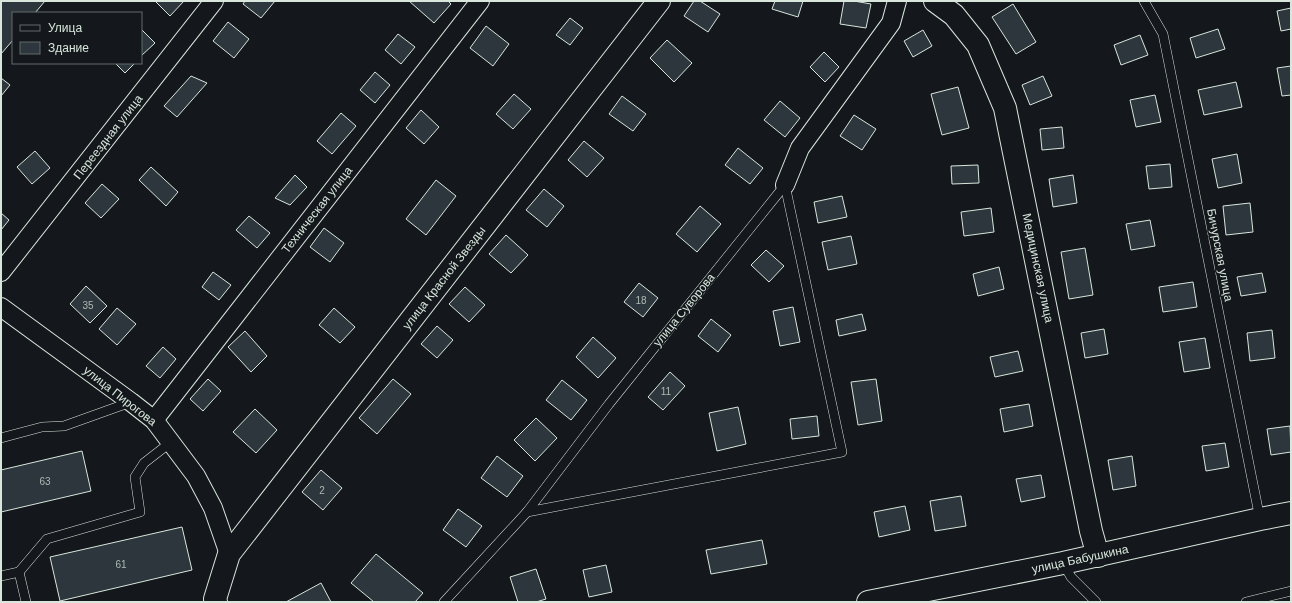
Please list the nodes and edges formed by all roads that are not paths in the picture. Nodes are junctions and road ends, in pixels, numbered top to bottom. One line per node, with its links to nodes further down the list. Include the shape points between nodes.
1 (214, 1): 8 (street, Переездная улица)
2 (480, 1): 11 (street, Техническая улица)
3 (659, 1): 17 (street, улица Красной Звезды)
4 (896, 1): 7 (street, улица Суворова, via 891,23 800,148)
5 (935, 1): 18 (street, Медицинская улица, via 954,15 978,45 1005,108)
6 (1144, 1): 16 (lane, Бичурская улица, via 1163,34)
7 (785, 185): 14 (lane, улица Суворова, via 609,404); 14 (lane, via 842,452)
8 (1, 272)
9 (1, 307): 10 (street, улица Пирогова)
10 (131, 402): 11 (street, улица Пирогова); 12 (lane, via 64,426 42,427)
11 (154, 420): 13 (street, улица Пирогова)
12 (1, 438)
13 (171, 442): 17 (street, улица Пирогова, via 196,476 213,508); 20 (lane, via 144,462 135,477 140,512 47,539)
14 (527, 512): 25 (lane, улица Суворова)
15 (1291, 513): 16 (street, улица Бабушкина)
16 (1260, 519): 18 (street, улица Бабушкина)
17 (229, 554): 24 (street)
18 (1098, 556): 19 (street, улица Бабушкина)
19 (1063, 563): 26 (street, улица Бабушкина); 27 (lane, via 1071,577)
20 (19, 572): 21 (lane); 23 (lane)
21 (1, 576)
22 (1291, 591): 28 (lane)
23 (26, 602)
24 (216, 602)
25 (444, 602)
26 (868, 602)
27 (1096, 602)
28 (1246, 602)

